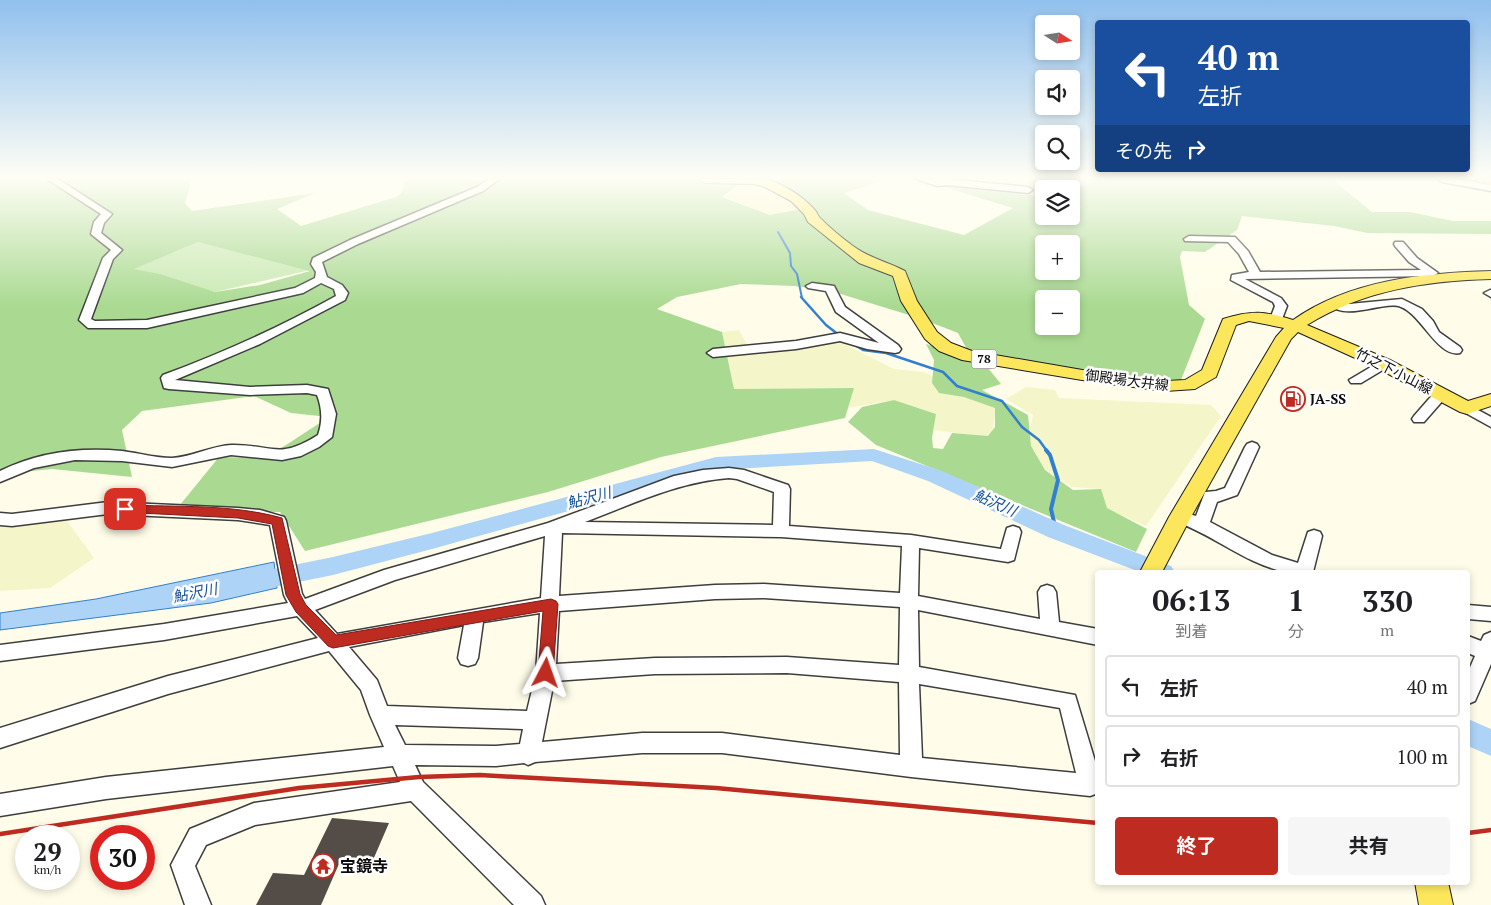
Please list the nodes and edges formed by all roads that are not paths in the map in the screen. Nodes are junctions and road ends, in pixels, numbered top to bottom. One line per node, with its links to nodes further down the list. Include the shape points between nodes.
1 (100, 221): 9 (street, via 96,234 117,250 108,258 85,320 92,325 171,320 299,291)
2 (403, 221): 9 (street, via 317,260)
3 (816, 221): 12 (main road, 御殿場大井線 / 78, via 864,260 900,274 909,302 931,335 945,347 968,356 1094,377 1166,386 1189,385 1210,373 1229,322 1236,317)
4 (1189, 239): 7 (street, via 1232,240 1244,253)
5 (1398, 244): 6 (street, via 1413,260)
6 (1436, 274): 7 (street); 8 (main road); 11 (main road)
7 (1256, 275): 12 (street, via 1236,276 1237,280 1277,300 1281,306)
8 (1491, 275)
9 (322, 279): 24 (street, via 338,287 341,298 208,363 168,378 169,384 250,391 306,389 323,392 328,403 329,427 325,437 307,448 279,456 232,450 178,462 122,456 57,457 34,462)
10 (812, 286): 15 (street, via 830,288 840,309 895,349 842,337)
11 (1335, 304): 13 (main road); 14 (street, via 1348,308 1402,302 1418,312 1434,334)
12 (1276, 319): 13 (main road, 御殿場大井線 / 78)
13 (1297, 326): 16 (main road, 竹之下小山線); 26 (main road, via 1284,337)
14 (1456, 350)
15 (713, 353)
16 (1381, 365): 17 (street); 18 (main road, 竹之下小山線)
17 (1356, 380)
18 (1440, 395): 20 (main road, 竹之下小山線); 21 (street)
19 (1491, 400): 20 (main road)
20 (1467, 408): 22 (street)
21 (1419, 419)
22 (1491, 423)
23 (1252, 447): 26 (street, via 1231,491 1218,497 1211,496)
24 (0, 477)
25 (0, 519): 37 (street, via 108,508 238,514 278,521)
26 (1191, 521): 32 (main road); 33 (street, via 1266,560)
27 (554, 527): 28 (street); 28 (street, via 680,480 729,473 782,489); 37 (street); 38 (street)
28 (781, 531): 31 (street)
29 (1014, 532): 31 (street, via 1008,556)
30 (1314, 536): 34 (street)
31 (912, 541): 36 (street)
32 (1153, 570)
33 (1301, 570)
34 (1308, 570)
35 (1047, 592): 42 (street)
36 (908, 601): 38 (street, via 764,591 706,592); 42 (street); 49 (street)
37 (297, 602): 44 (street); 46 (street, via 164,632)
38 (551, 604): 41 (street); 48 (street)
39 (1470, 612): 40 (street)
40 (1491, 614)
41 (474, 616): 44 (street); 47 (street)
42 (1050, 627): 43 (street)
43 (1095, 636)
44 (333, 642): 51 (street, via 370,686); 53 (street, via 168,685)
45 (1481, 645): 50 (street)
46 (0, 653)
47 (468, 658)
48 (546, 673): 49 (street, via 655,666 787,665); 52 (street)
49 (908, 674): 56 (street); 56 (street, via 1068,701 1090,785)
50 (1470, 686)
51 (380, 715): 52 (street); 54 (street)
52 (535, 720): 55 (street)
53 (0, 738)
54 (400, 755): 55 (street); 57 (street); 58 (street, via 106,788)
55 (528, 755): 56 (street, via 642,743 722,743)
56 (912, 768)
57 (415, 790): 60 (street, via 254,814 198,837 183,865); 61 (street)
58 (0, 805)
59 (1432, 885): 62 (main road)
60 (198, 905)
61 (532, 905)
62 (1436, 905)

